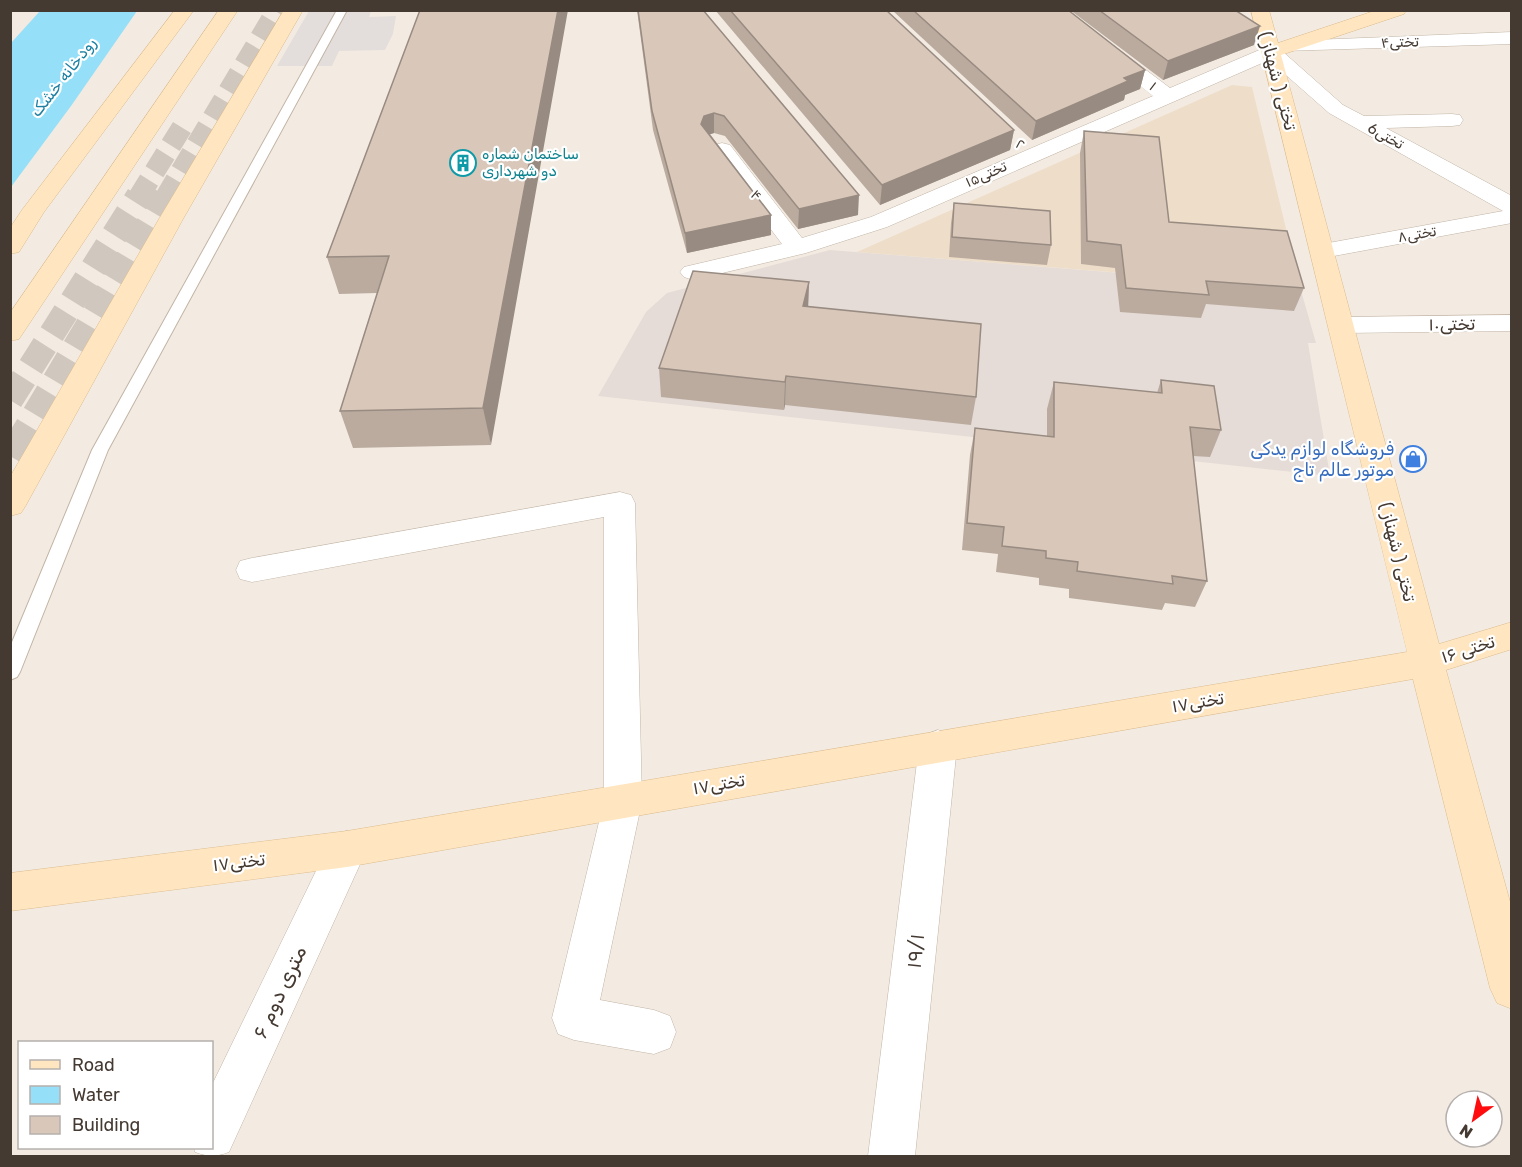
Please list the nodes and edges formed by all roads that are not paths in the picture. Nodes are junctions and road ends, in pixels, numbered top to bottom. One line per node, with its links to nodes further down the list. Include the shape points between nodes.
1 (185, 10): 19 (main road)
2 (203, 10): 19 (main road, via 99,152)
3 (229, 10): 28 (main road)
4 (294, 10): 29 (main road)
5 (342, 10): 33 (lane, via 100,450)
6 (1053, 10): 11 (street, ۱)
7 (1260, 10): 10 (main road, تختی ( شهناز ))
8 (1398, 10): 10 (main road)
9 (1508, 42): 10 (street, تختی۴)
10 (1279, 50): 11 (street, تختی۱۵); 13 (street, 6تختی, via 1336,109); 24 (main road, تختی ( شهناز ))
11 (1168, 97): 16 (street, تختی۱۵)
12 (1452, 120): 13 (street)
13 (1360, 122): 18 (street, 6تختی)
14 (1014, 138): 16 (street, ۲)
15 (715, 142): 23 (street, ۴)
16 (1031, 154): 21 (street, تختی۱۵)
17 (864, 204): 21 (street)
18 (1512, 206)
19 (34, 210): 22 (main road)
20 (1512, 216): 24 (street, تختی۸)
21 (879, 222): 23 (street, تختی۱۵)
22 (10, 247)
23 (797, 248): 25 (street, تختی۱۵)
24 (1323, 251): 27 (main road, تختی ( شهناز ))
25 (693, 272)
26 (1512, 323): 27 (street, تختی۱۰)
27 (1342, 325): 32 (main road, تختی ( شهناز ))
28 (10, 333)
29 (10, 505)
30 (252, 570): 35 (street, via 620,503)
31 (1512, 635): 32 (main road, تختی ۱۶)
32 (1425, 663): 34 (main road, تختی۱۷); 38 (main road, تختی ( شهناز ))
33 (10, 672)
34 (938, 746): 35 (main road, تختی۱۷); 41 (street, ۱۹/۱)
35 (623, 801): 36 (main road, تختی۱۷); 39 (street, via 574,1018)
36 (347, 849): 37 (main road, تختی۱۷); 40 (street, ۶ متری دوم)
37 (10, 892)
38 (1512, 988)
39 (654, 1032)
40 (213, 1133)
41 (891, 1156)

